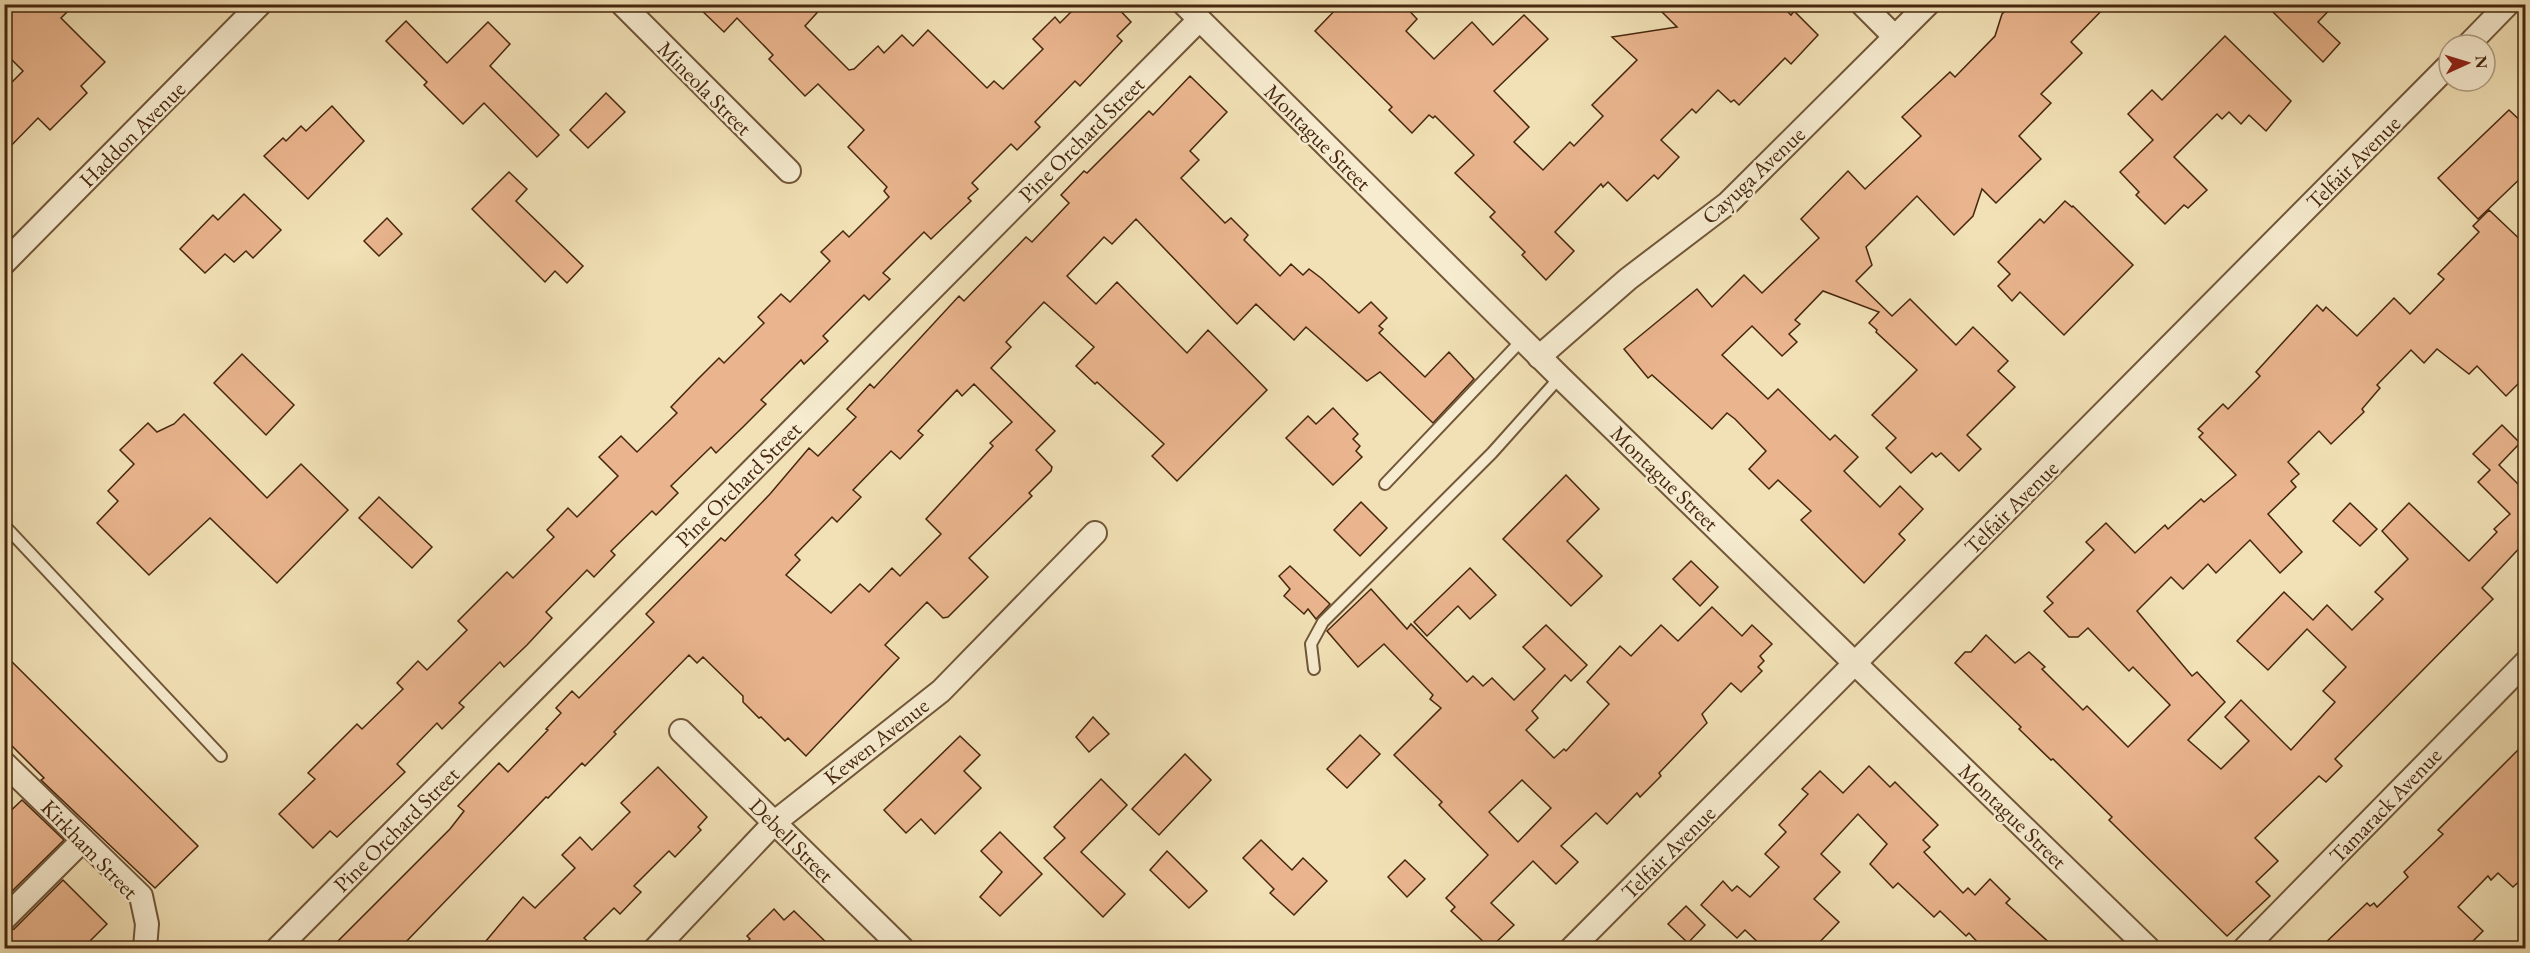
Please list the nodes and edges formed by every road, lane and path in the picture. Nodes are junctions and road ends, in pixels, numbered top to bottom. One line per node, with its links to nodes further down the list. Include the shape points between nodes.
1 (260, 4): 11 (street, Haddon Avenue)
2 (622, 4): 10 (street, Mineola Street)
3 (1862, 4): 8 (street)
4 (1928, 4): 8 (street, Cayuga Avenue)
5 (2508, 4): 7 (street)
6 (1192, 12): 12 (street, Montague Street); 28 (street, Pine Orchard Street, via 1176,43)
7 (2480, 33)
8 (1895, 37): 13 (street, Cayuga Avenue, via 1728,203 1628,279)
9 (2437, 76): 19 (street, Telfair Avenue)
10 (789, 171)
11 (4, 263)
12 (1522, 340): 13 (street, Montague Street); 15 (lane)
13 (1539, 357): 14 (street, Montague Street)
14 (1560, 377): 19 (street, Montague Street); 20 (lane, via 1492,453 1323,622 1311,644)
15 (1385, 484)
16 (4, 525): 22 (lane)
17 (1095, 533): 24 (street, Kewen Avenue, via 941,691)
18 (2526, 662): 33 (street, Tamarack Avenue)
19 (1857, 663): 31 (street, Telfair Avenue); 32 (street, Montague Street)
20 (1314, 669)
21 (681, 731): 24 (street, Debell Street)
22 (221, 756)
23 (4, 763): 25 (street, Kirkham Street)
24 (775, 822): 29 (street, Kewen Avenue); 30 (street, Debell Street)
25 (83, 840): 26 (street); 27 (street, Kirkham Street, via 141,896 147,924)
26 (4, 920)
27 (145, 948)
28 (278, 948)
29 (656, 948)
30 (902, 948)
31 (1572, 948)
32 (2148, 948)
33 (2245, 948)

